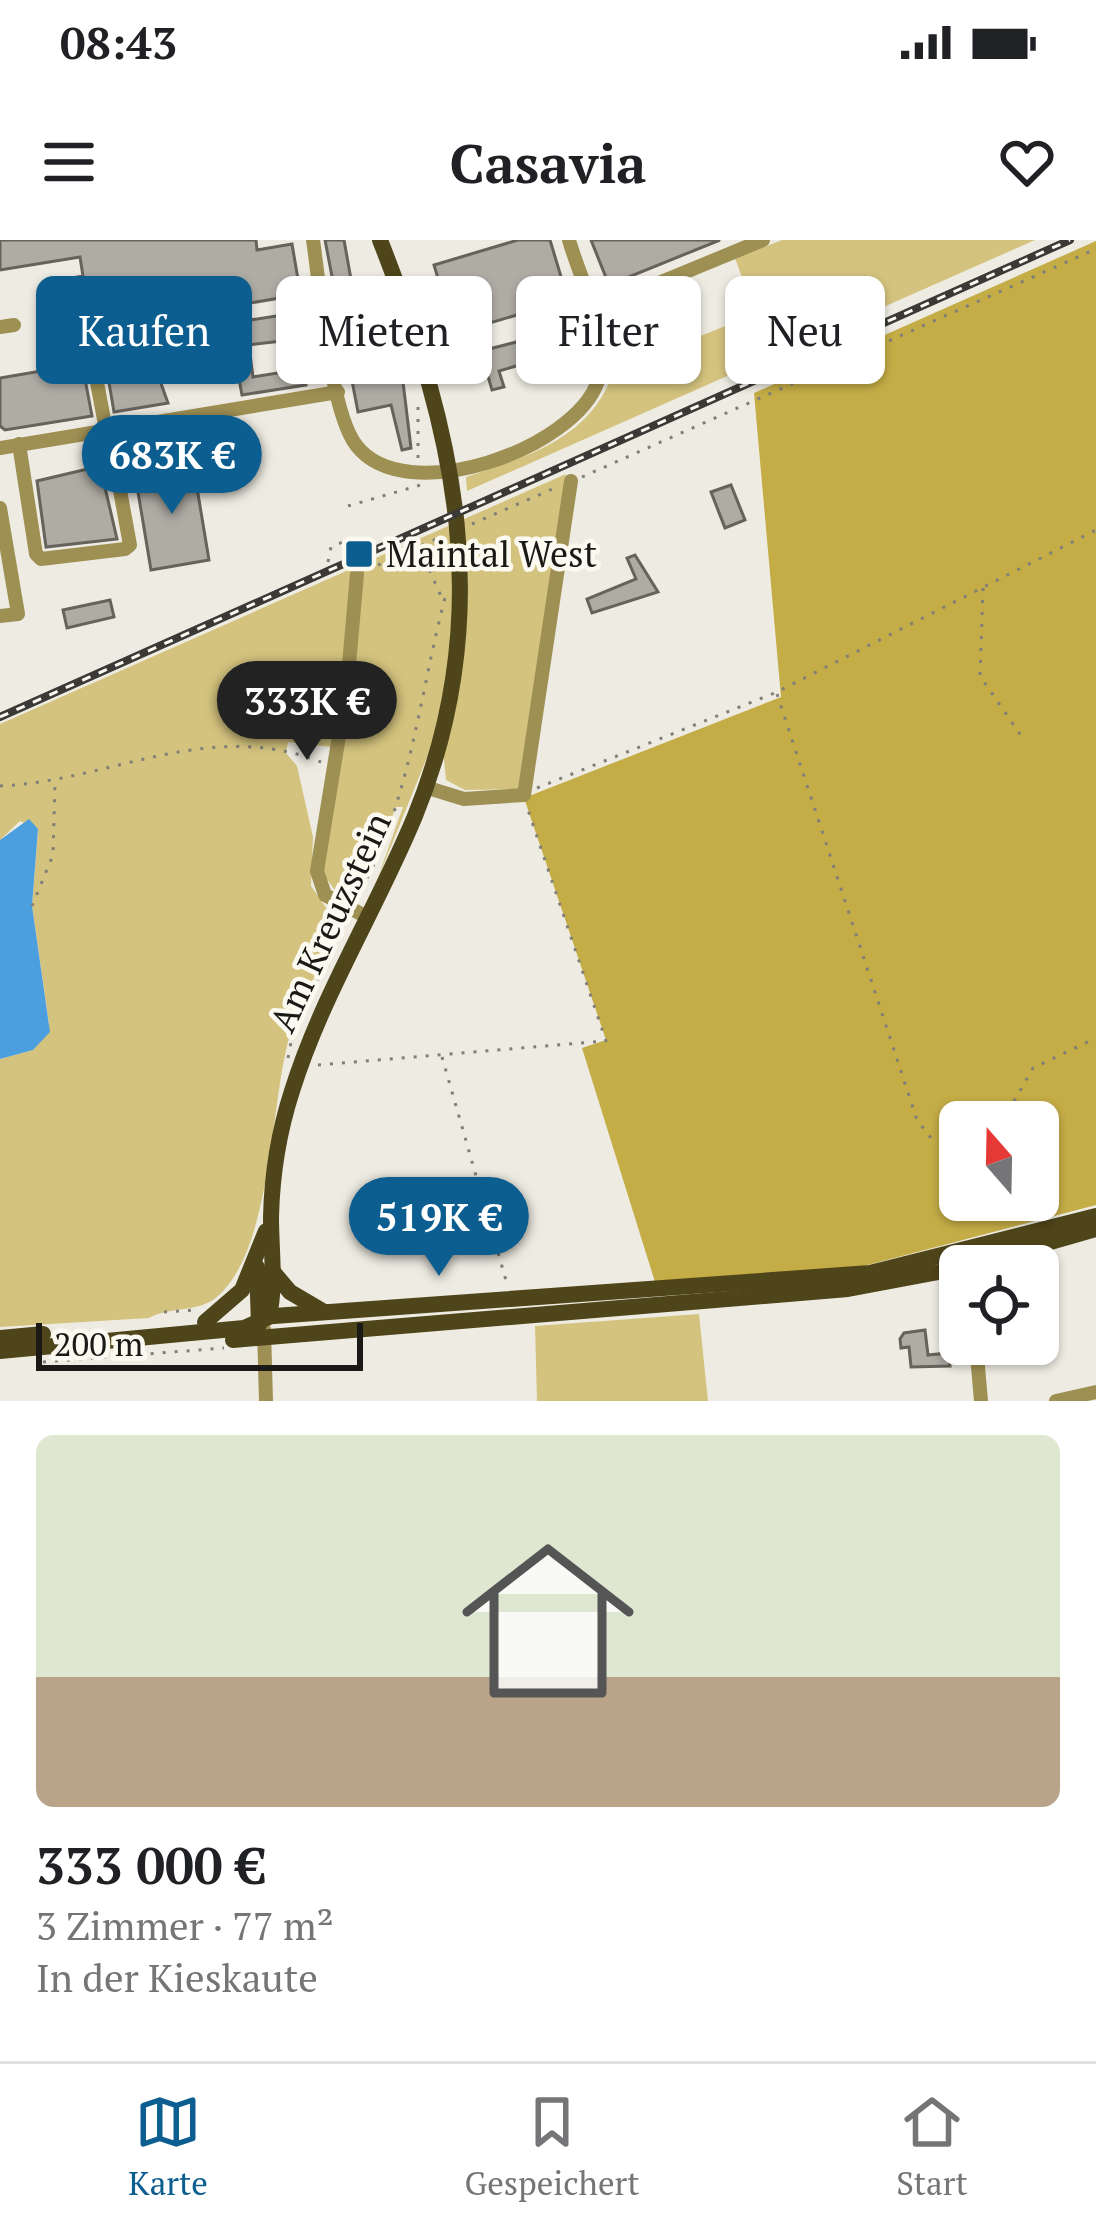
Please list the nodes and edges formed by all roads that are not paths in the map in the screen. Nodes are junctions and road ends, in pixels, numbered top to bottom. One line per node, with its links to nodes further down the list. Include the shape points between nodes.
1 (313, 240): 9 (street)
2 (380, 240): 17 (main road, Am Kreuzstein, via 446,440 461,552 456,667)
3 (568, 240): 5 (street)
4 (763, 240): 6 (street)
5 (579, 276)
6 (675, 276)
7 (98, 384): 10 (street)
8 (596, 384): 9 (street, via 571,420 491,460 427,478 382,467 359,449)
9 (338, 392): 10 (street)
10 (107, 430): 11 (street); 11 (street, via 130,545 41,559)
11 (20, 444): 12 (street)
12 (0, 448)
13 (571, 481): 17 (street, via 524,795 464,799)
14 (0, 508): 16 (street, via 18,614)
15 (357, 574): 18 (street, via 317,871 325,895)
16 (0, 616)
17 (425, 787): 18 (main road, Am Kreuzstein)
18 (359, 914): 19 (main road, Am Kreuzstein, via 280,1137)
19 (271, 1214): 23 (main road, Am Kreuzstein); 25 (main road, Am Kreuzstein)
20 (1096, 1216): 26 (main road, via 883,1272)
21 (1096, 1229): 22 (main road)
22 (1040, 1245)
23 (257, 1260): 27 (main road, Am Kreuzstein, via 239,1294); 28 (main road)
24 (939, 1271): 28 (main road, via 848,1288)
25 (273, 1273): 26 (main road); 28 (main road, Am Kreuzstein)
26 (325, 1313): 28 (main road)
27 (206, 1315): 28 (main road); 29 (main road)
28 (259, 1331): 30 (main road); 33 (street)
29 (0, 1338)
30 (0, 1354)
31 (978, 1365): 34 (street)
32 (1096, 1392): 35 (street)
33 (266, 1401)
34 (982, 1401)
35 (1056, 1401)

